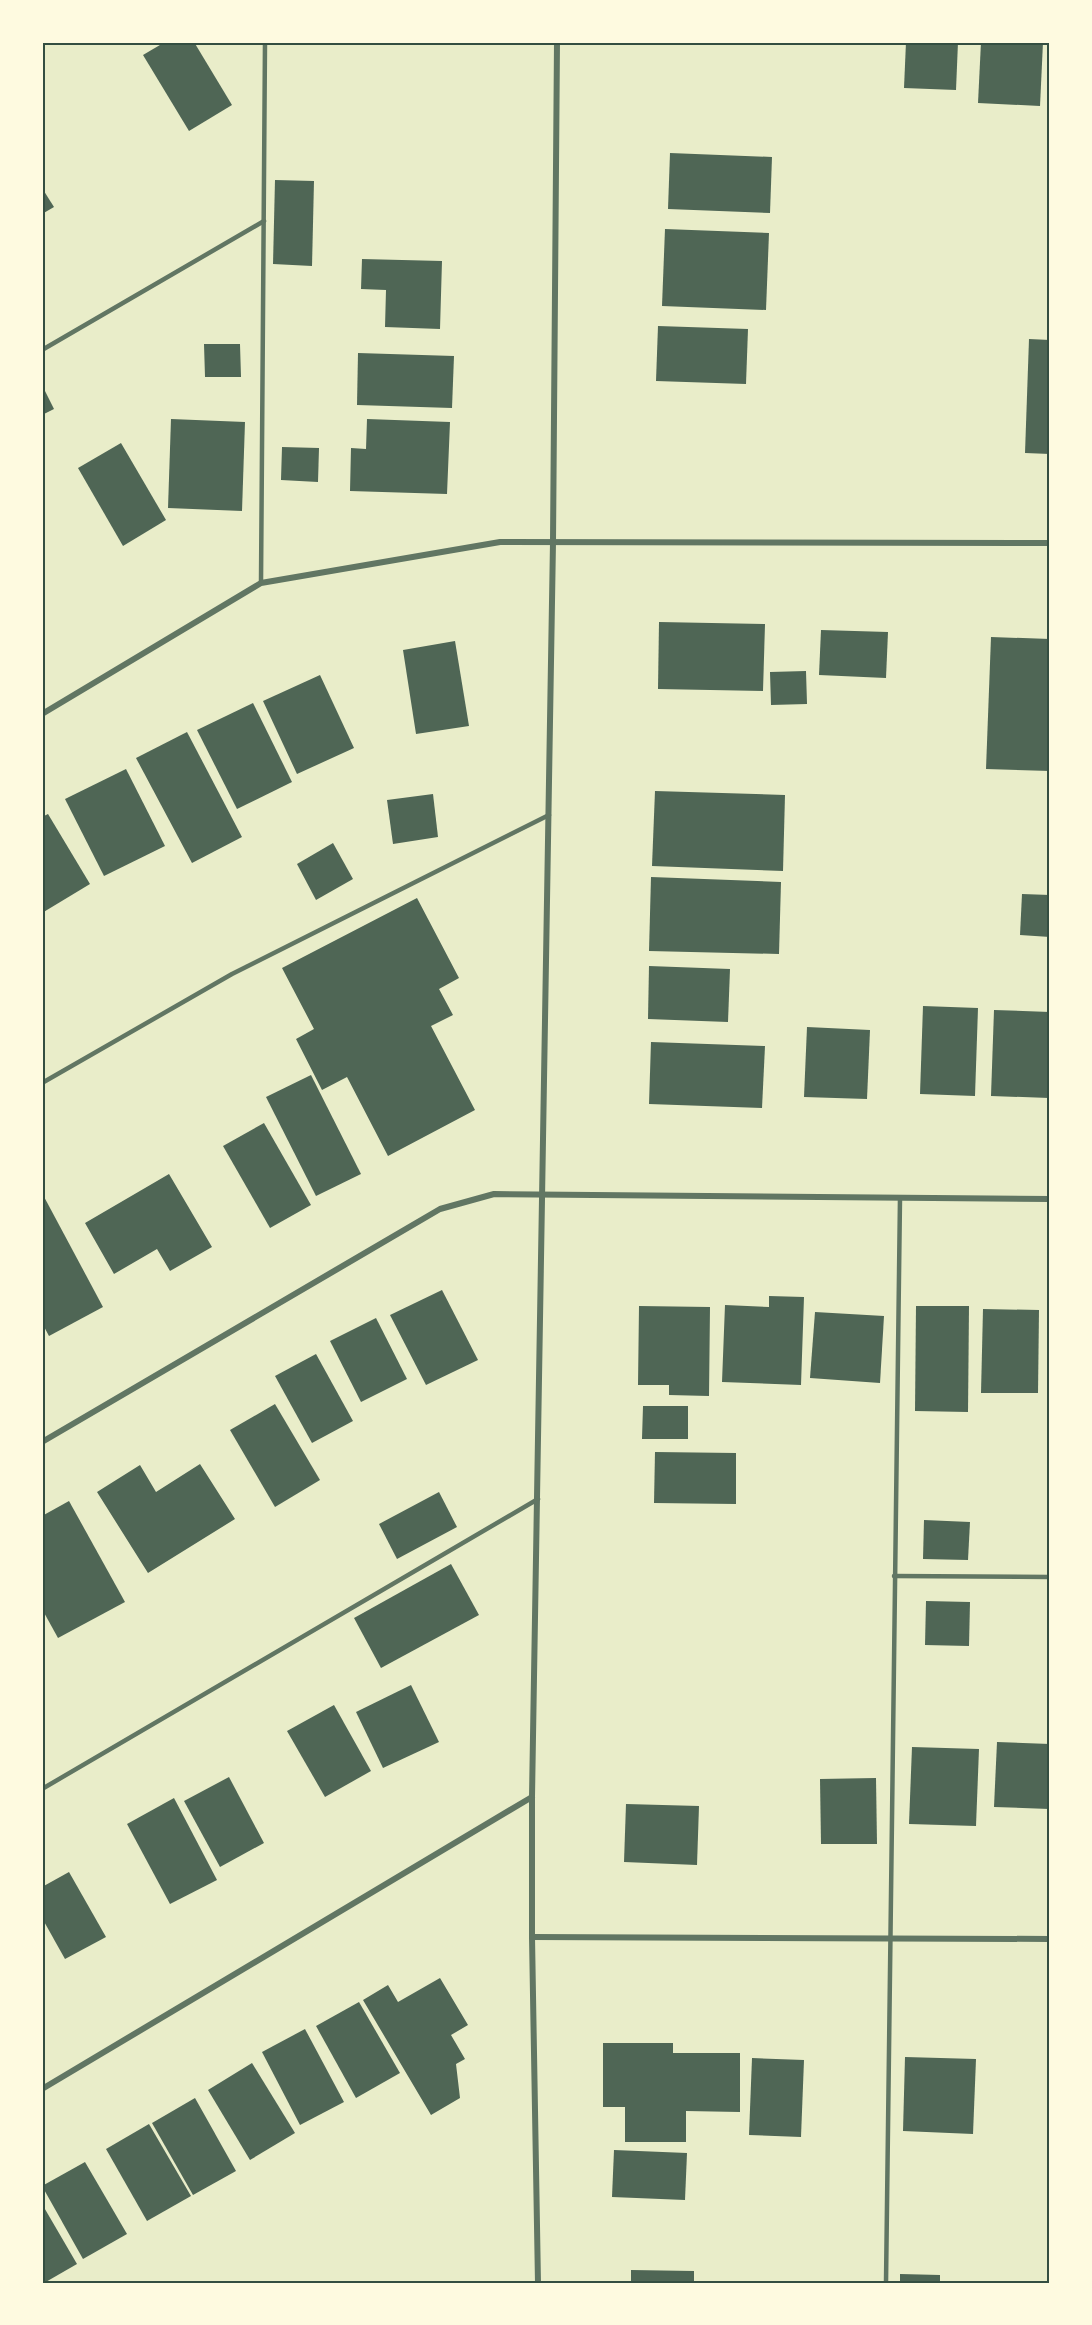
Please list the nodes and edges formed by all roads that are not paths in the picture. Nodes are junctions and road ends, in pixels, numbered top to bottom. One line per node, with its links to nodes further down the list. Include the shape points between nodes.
1 (265, 42): 3 (lane)
2 (557, 42): 5 (street)
3 (264, 220): 4 (lane); 7 (lane)
4 (42, 350)
5 (553, 542): 6 (street); 7 (street, via 500,542); 9 (street)
6 (1050, 543)
7 (261, 583): 8 (street)
8 (42, 714)
9 (549, 815): 10 (lane, via 232,974); 11 (street)
10 (42, 1083)
11 (543, 1196): 12 (street); 14 (street, via 494,1194 440,1209); 15 (street)
12 (900, 1198): 13 (street); 16 (lane)
13 (1050, 1199)
14 (42, 1442)
15 (538, 1499): 18 (lane); 19 (street)
16 (894, 1576): 17 (lane); 21 (lane)
17 (1050, 1577)
18 (42, 1790)
19 (532, 1797): 20 (street); 23 (street)
20 (531, 1937): 21 (street); 24 (street)
21 (889, 1937): 22 (street); 25 (lane)
22 (1050, 1939)
23 (42, 2089)
24 (538, 2283)
25 (886, 2283)

